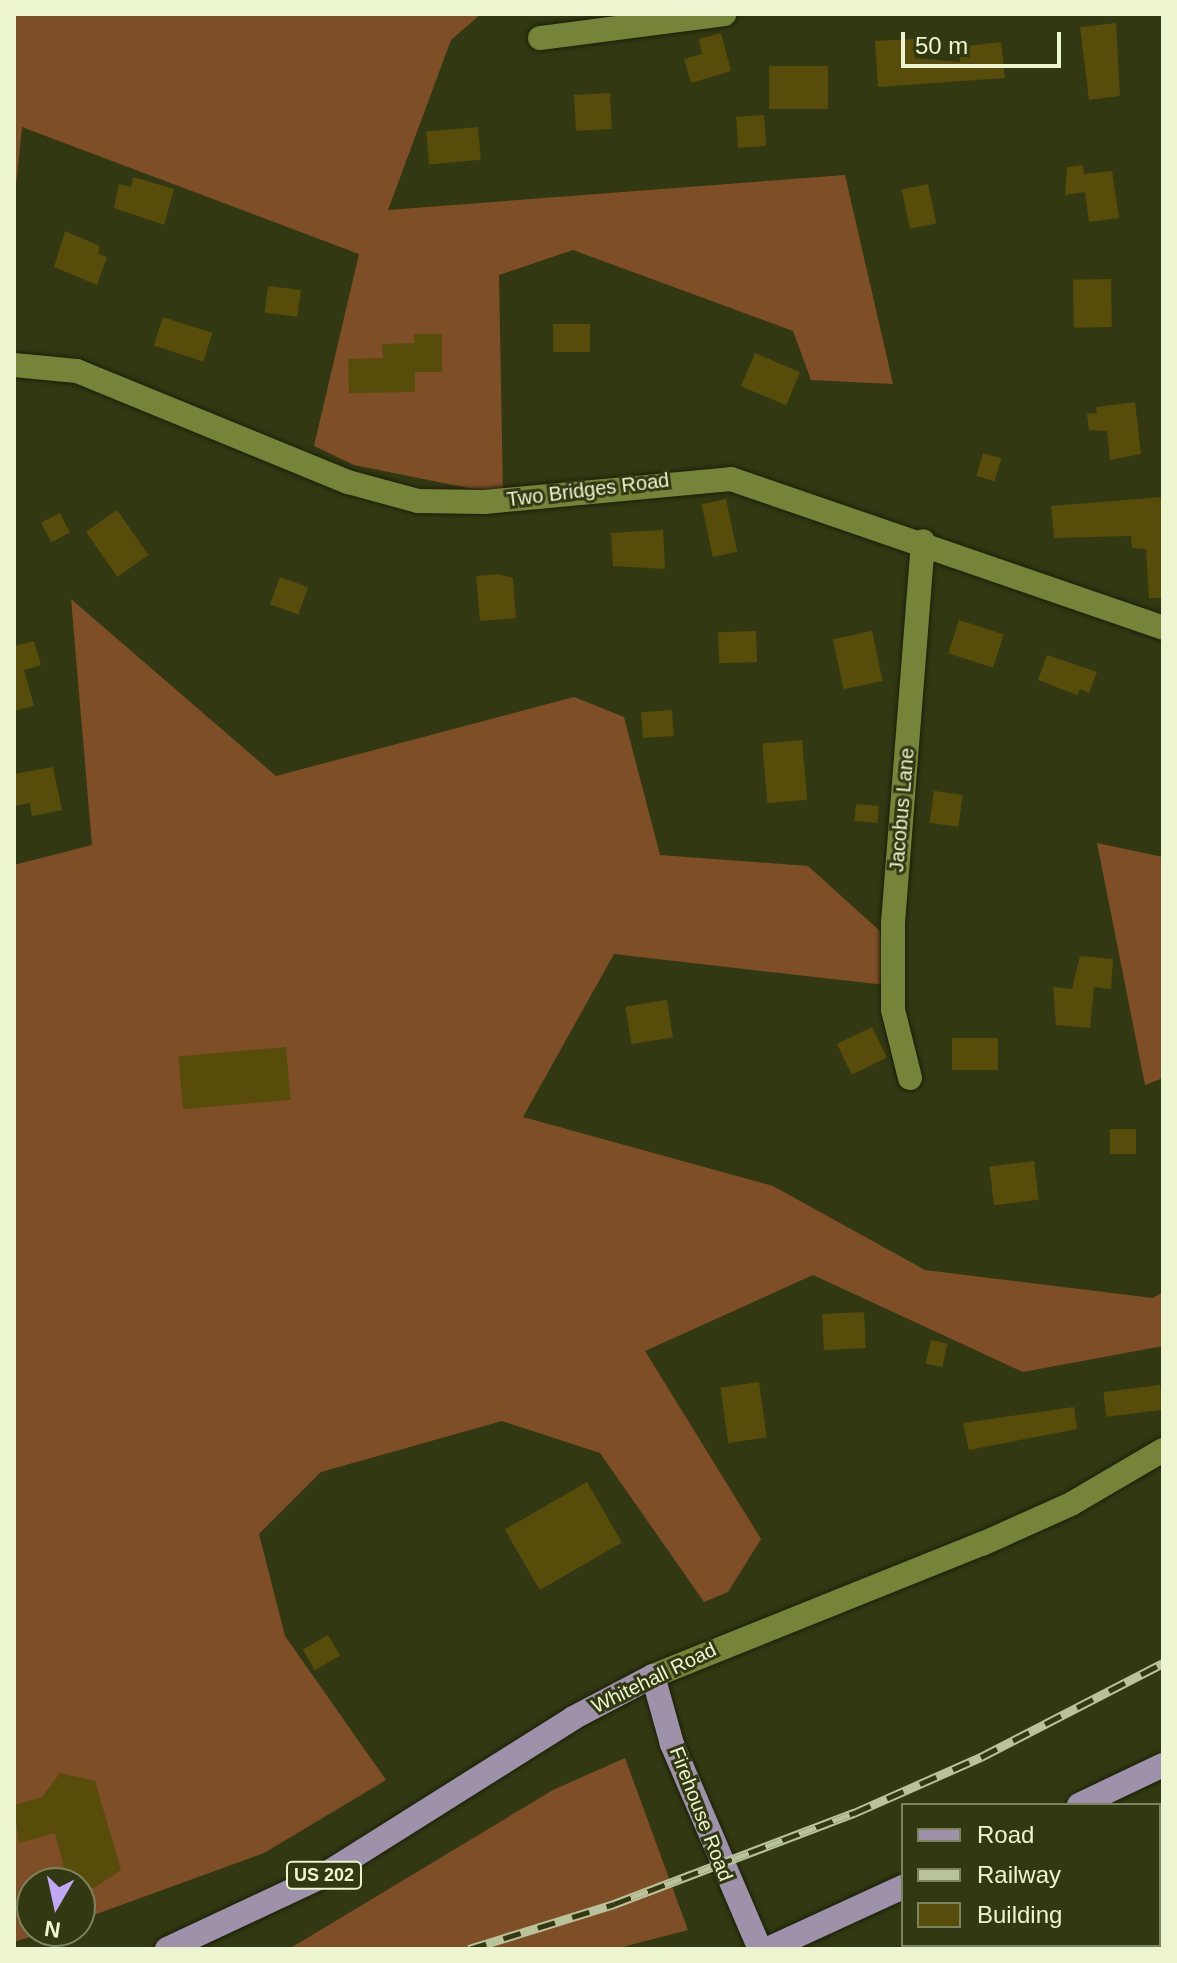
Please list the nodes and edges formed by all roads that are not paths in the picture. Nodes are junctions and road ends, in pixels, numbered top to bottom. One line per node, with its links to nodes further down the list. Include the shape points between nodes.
1 (724, 14): 2 (street)
2 (540, 38)
3 (14, 365): 4 (street, Two Bridges Road, via 77,371 389,496 475,503 731,479)
4 (923, 541): 5 (street, Two Bridges Road); 6 (street, Jacobus Lane, via 893,923 893,1010)
5 (1163, 628)
6 (910, 1078)
7 (1163, 1450): 8 (street, Whitehall Road, via 1071,1504 982,1544)
8 (653, 1676): 12 (main road, Whitehall Road / US 202, via 573,1718 321,1877); 13 (main road, Firehouse Road, via 672,1744)
9 (1163, 1765): 10 (main road)
10 (1083, 1803)
11 (901, 1888): 14 (main road)
12 (167, 1949)
13 (760, 1949)
14 (768, 1949)

